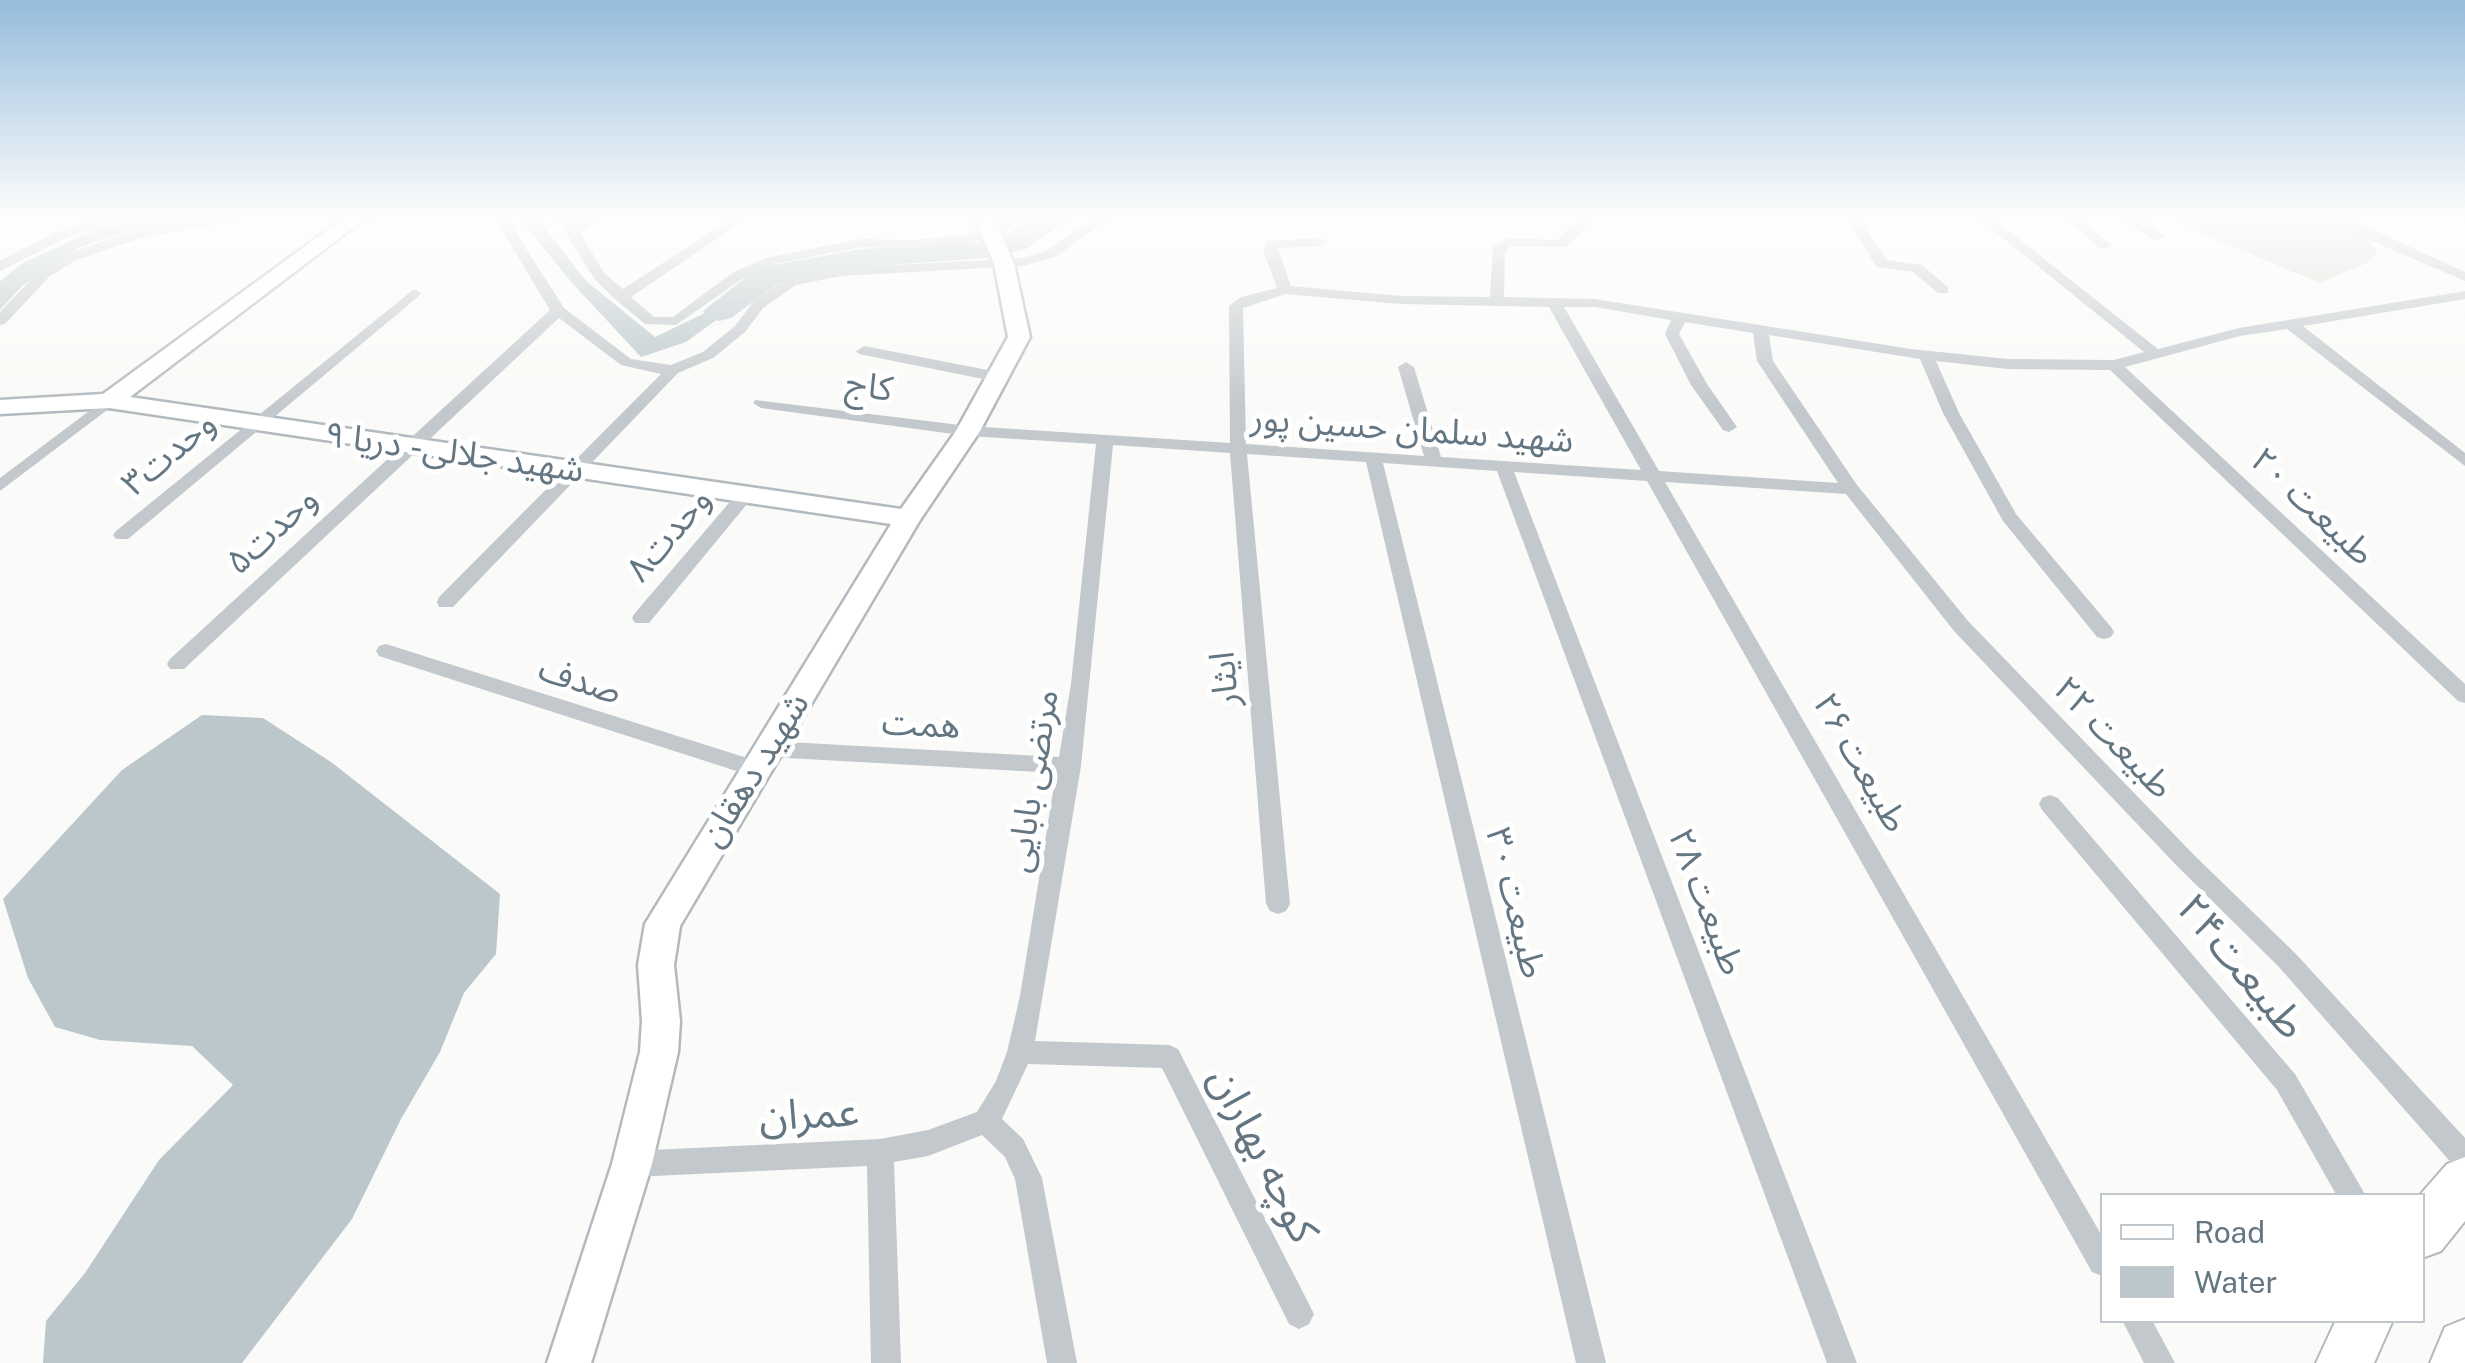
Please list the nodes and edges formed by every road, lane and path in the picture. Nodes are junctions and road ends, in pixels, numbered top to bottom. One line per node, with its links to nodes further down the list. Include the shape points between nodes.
1 (38, 281): 22 (street)
2 (271, 281): 32 (street)
3 (539, 281): 20 (street)
4 (604, 281): 17 (street)
5 (646, 281): 17 (street)
6 (731, 281): 17 (street, via 676,320 650,321)
7 (798, 281): 30 (street, via 758,305 708,355)
8 (1007, 281): 31 (street, شهید دهقان, via 1019,337)
9 (1281, 281): 13 (street)
10 (1497, 281): 19 (street)
11 (1932, 281): 14 (street)
12 (2063, 281): 26 (street)
13 (1285, 290): 19 (street); 40 (street, ایثار, via 1236,306)
14 (1943, 290)
15 (414, 294): 35 (street, وحدت۳)
16 (2465, 295): 23 (street)
17 (621, 297)
18 (1553, 301): 19 (street); 21 (street); 46 (street, طبیعت ۲۶)
19 (1497, 302)
20 (558, 311): 30 (street, via 626,362); 39 (street, وحدت۵)
21 (1680, 316): 24 (street); 36 (street, via 1672,334)
22 (0, 321)
23 (2292, 325): 26 (street); 42 (street)
24 (1760, 329): 27 (street); 48 (street, طبیعت ۲۲, via 1765,361)
25 (864, 351): 31 (street)
26 (2155, 354): 28 (street)
27 (1926, 356): 28 (street); 54 (street, via 2009,517)
28 (2114, 365): 57 (street, طبیعت ۲۰)
29 (1406, 367): 43 (street)
30 (673, 370): 45 (street)
31 (998, 376): 37 (street, شهید دهقان)
32 (109, 401): 34 (street, شهید جلالی- دریا ۹); 35 (street, شهید جلالی- دریا ۹); 47 (street)
33 (760, 403): 37 (street, کاج)
34 (0, 406)
35 (257, 424): 39 (street, شهید جلالی- دریا ۹); 51 (street, وحدت۳)
36 (1729, 427)
37 (968, 431): 38 (street, شهید سلمان حسین پور); 50 (street, شهید دهقان)
38 (1105, 440): 40 (street, شهید سلمان حسین پور); 59 (street, مرتضی بابایی)
39 (411, 446): 45 (street, شهید جلالی- دریا ۹); 56 (street, وحدت۵)
40 (1238, 449): 41 (street, شهید سلمان حسین پور); 61 (street, ایثار)
41 (1374, 458): 43 (street, شهید سلمان حسین پور); 78 (street, طبیعت ۳۰)
42 (2465, 461)
43 (1434, 462): 44 (street, شهید سلمان حسین پور)
44 (1504, 466): 46 (street, شهید سلمان حسین پور); 79 (street, طبیعت ۲۸)
45 (572, 470): 49 (street, شهید جلالی- دریا ۹); 52 (street)
46 (1652, 476): 48 (street, شهید سلمان حسین پور); 70 (street, طبیعت ۲۶)
47 (0, 486)
48 (1852, 489): 65 (street, طبیعت ۲۲, via 1961,626 2288,960)
49 (746, 494): 50 (street, شهید جلالی- دریا ۹); 53 (street, وحدت۸)
50 (908, 518): 58 (street, شهید دهقان)
51 (122, 535)
52 (446, 602)
53 (642, 618)
54 (2104, 632)
55 (386, 651): 58 (street, صدف)
56 (177, 664)
57 (2465, 696)
58 (762, 759): 59 (street, همت); 66 (street, شهید دهقان, via 662,924 656,965 659,1052)
59 (1070, 766): 62 (street, مرتضی بابایی)
60 (2050, 804): 68 (street, طبیعت۲۴, via 2286,1082)
61 (1278, 904)
62 (1020, 1052): 63 (street, مرتضی بابایی); 71 (street, کوچه بهاران, via 1169,1057)
63 (986, 1121): 64 (street, عمران); 77 (street, via 1014,1148 1028,1178)
64 (880, 1152): 66 (street, عمران); 76 (street)
65 (2465, 1158)
66 (632, 1164): 75 (street, شهید دهقان)
67 (2465, 1182): 69 (highway)
68 (2350, 1193)
69 (2425, 1229)
70 (2100, 1259)
71 (1298, 1314)
72 (2138, 1323): 80 (street)
73 (2364, 1323): 81 (highway)
74 (2465, 1347): 82 (highway)
75 (569, 1363)
76 (886, 1363)
77 (1062, 1363)
78 (1591, 1363)
79 (1842, 1363)
80 (2160, 1363)
81 (2344, 1363)
82 (2458, 1363)

